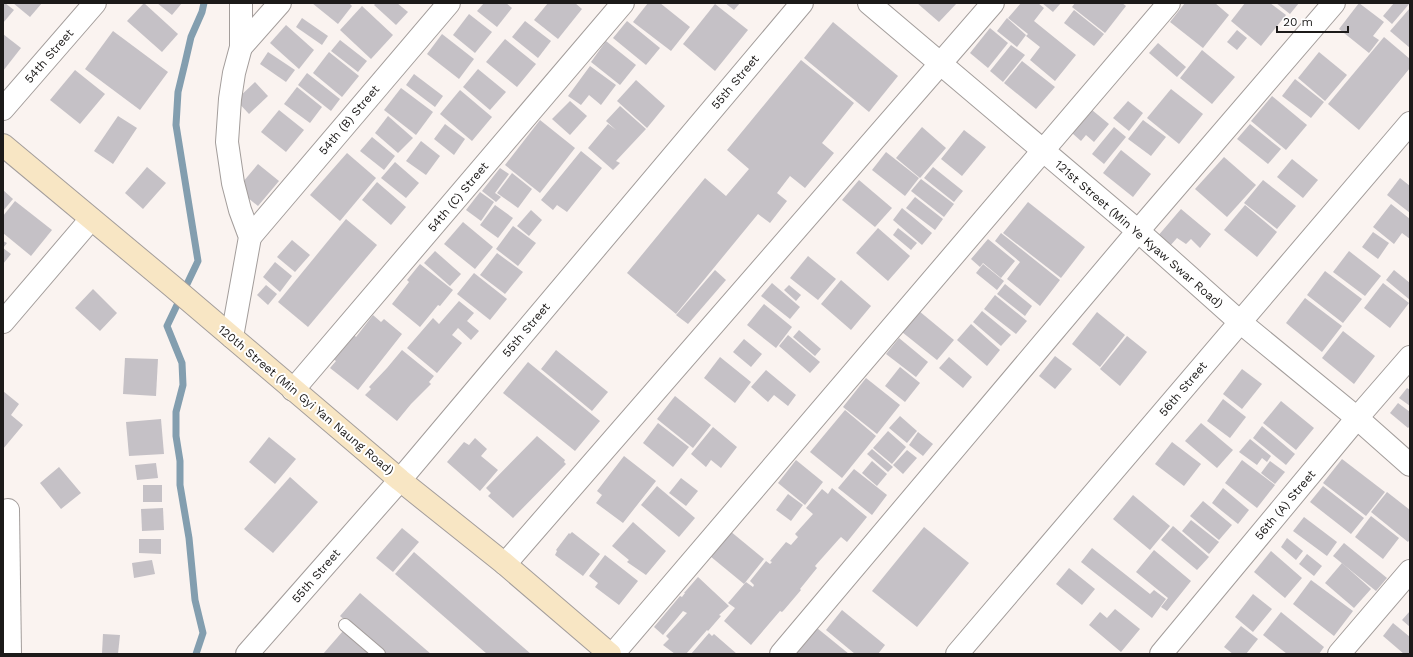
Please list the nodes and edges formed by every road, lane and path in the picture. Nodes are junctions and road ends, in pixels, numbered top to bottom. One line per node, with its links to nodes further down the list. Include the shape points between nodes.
1 (95, 3): 13 (street, 54th Street)
2 (241, 3): 11 (street)
3 (280, 3): 11 (street)
4 (449, 3): 19 (street, 54th (B) Street)
5 (624, 3): 24 (street, 54th (C) Street)
6 (802, 3): 27 (street, 55th Street)
7 (869, 3): 12 (street, 121st Street (Min Ye Kyaw Swar Road))
8 (993, 3): 12 (street)
9 (1169, 3): 16 (street)
10 (1334, 3): 18 (street)
11 (241, 47): 19 (street, via 230,99 227,142 233,183)
12 (941, 64): 16 (street, 121st Street (Min Ye Kyaw Swar Road)); 29 (street)
13 (3, 109)
14 (1410, 123): 21 (street, 56th Street)
15 (3, 144): 17 (main road, 120th Street (Min Gyi Yan Naung Road))
16 (1043, 150): 18 (street, 121st Street (Min Ye Kyaw Swar Road)); 35 (street)
17 (91, 219): 20 (street); 22 (main road, 120th Street (Min Gyi Yan Naung Road))
18 (1138, 231): 21 (street, 121st Street (Min Ye Kyaw Swar Road)); 36 (street)
19 (250, 237): 22 (street)
20 (3, 322)
21 (1240, 322): 25 (street, 121st Street (Min Ye Kyaw Swar Road)); 37 (street, 56th Street)
22 (232, 337): 24 (main road, 120th Street (Min Gyi Yan Naung Road))
23 (1410, 357): 25 (street, 56th (A) Street)
24 (293, 390): 27 (main road, 120th Street (Min Gyi Yan Naung Road))
25 (1357, 418): 26 (street, 121st Street (Min Ye Kyaw Swar Road)); 38 (street, 56th (A) Street)
26 (1410, 465)
27 (400, 480): 29 (main road, 120th Street (Min Gyi Yan Naung Road)); 33 (street, 55th Street)
28 (8, 510): 32 (street)
29 (505, 564): 35 (main road, 120th Street (Min Gyi Yan Naung Road))
30 (1410, 571): 39 (street)
31 (345, 625): 34 (lane)
32 (10, 654)
33 (247, 654)
34 (379, 654)
35 (612, 654)
36 (781, 654)
37 (957, 654)
38 (1161, 654)
39 (1339, 654)

